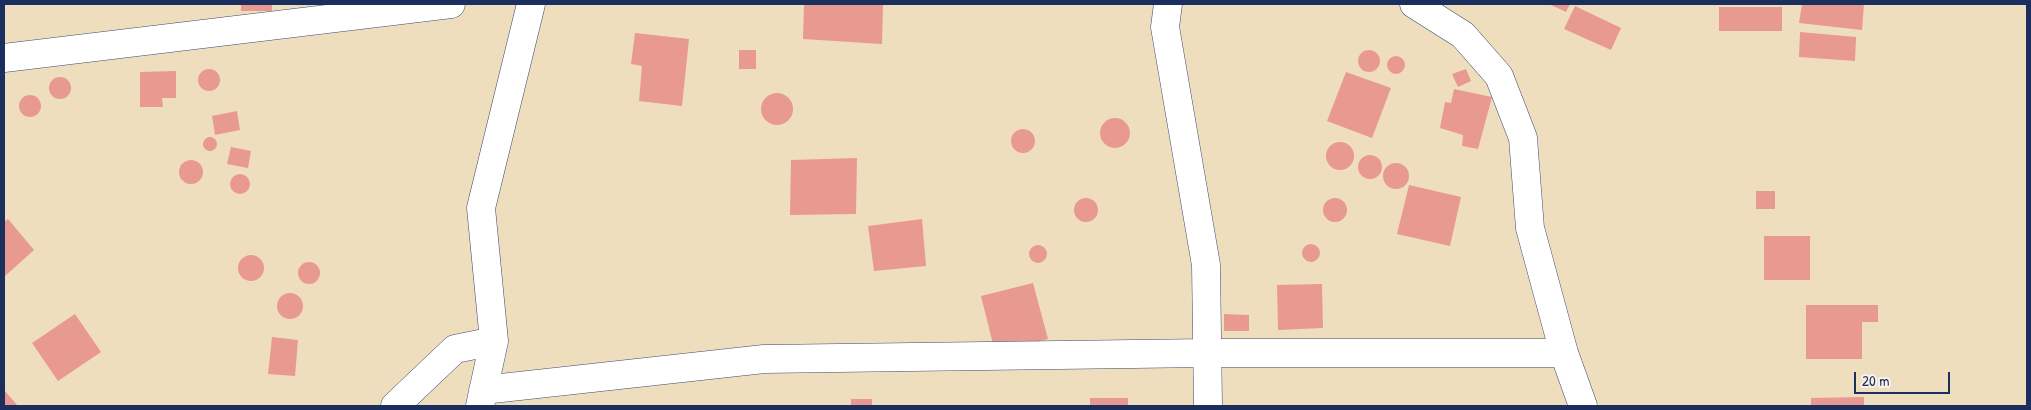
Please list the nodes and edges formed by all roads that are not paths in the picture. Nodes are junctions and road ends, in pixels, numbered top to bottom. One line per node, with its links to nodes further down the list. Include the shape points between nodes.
1 (452, 4): 5 (street)
2 (531, 4): 6 (street, via 481,208)
3 (1168, 4): 7 (street, via 1165,26 1206,265)
4 (1414, 4): 8 (street, via 1463,35 1499,76 1523,138 1530,228)
5 (4, 58)
6 (494, 341): 9 (street); 10 (street, via 455,349)
7 (1207, 353): 8 (street); 9 (street, via 764,359); 11 (street)
8 (1564, 353): 12 (street)
9 (482, 398)
10 (395, 406)
11 (1208, 406)
12 (1583, 406)

